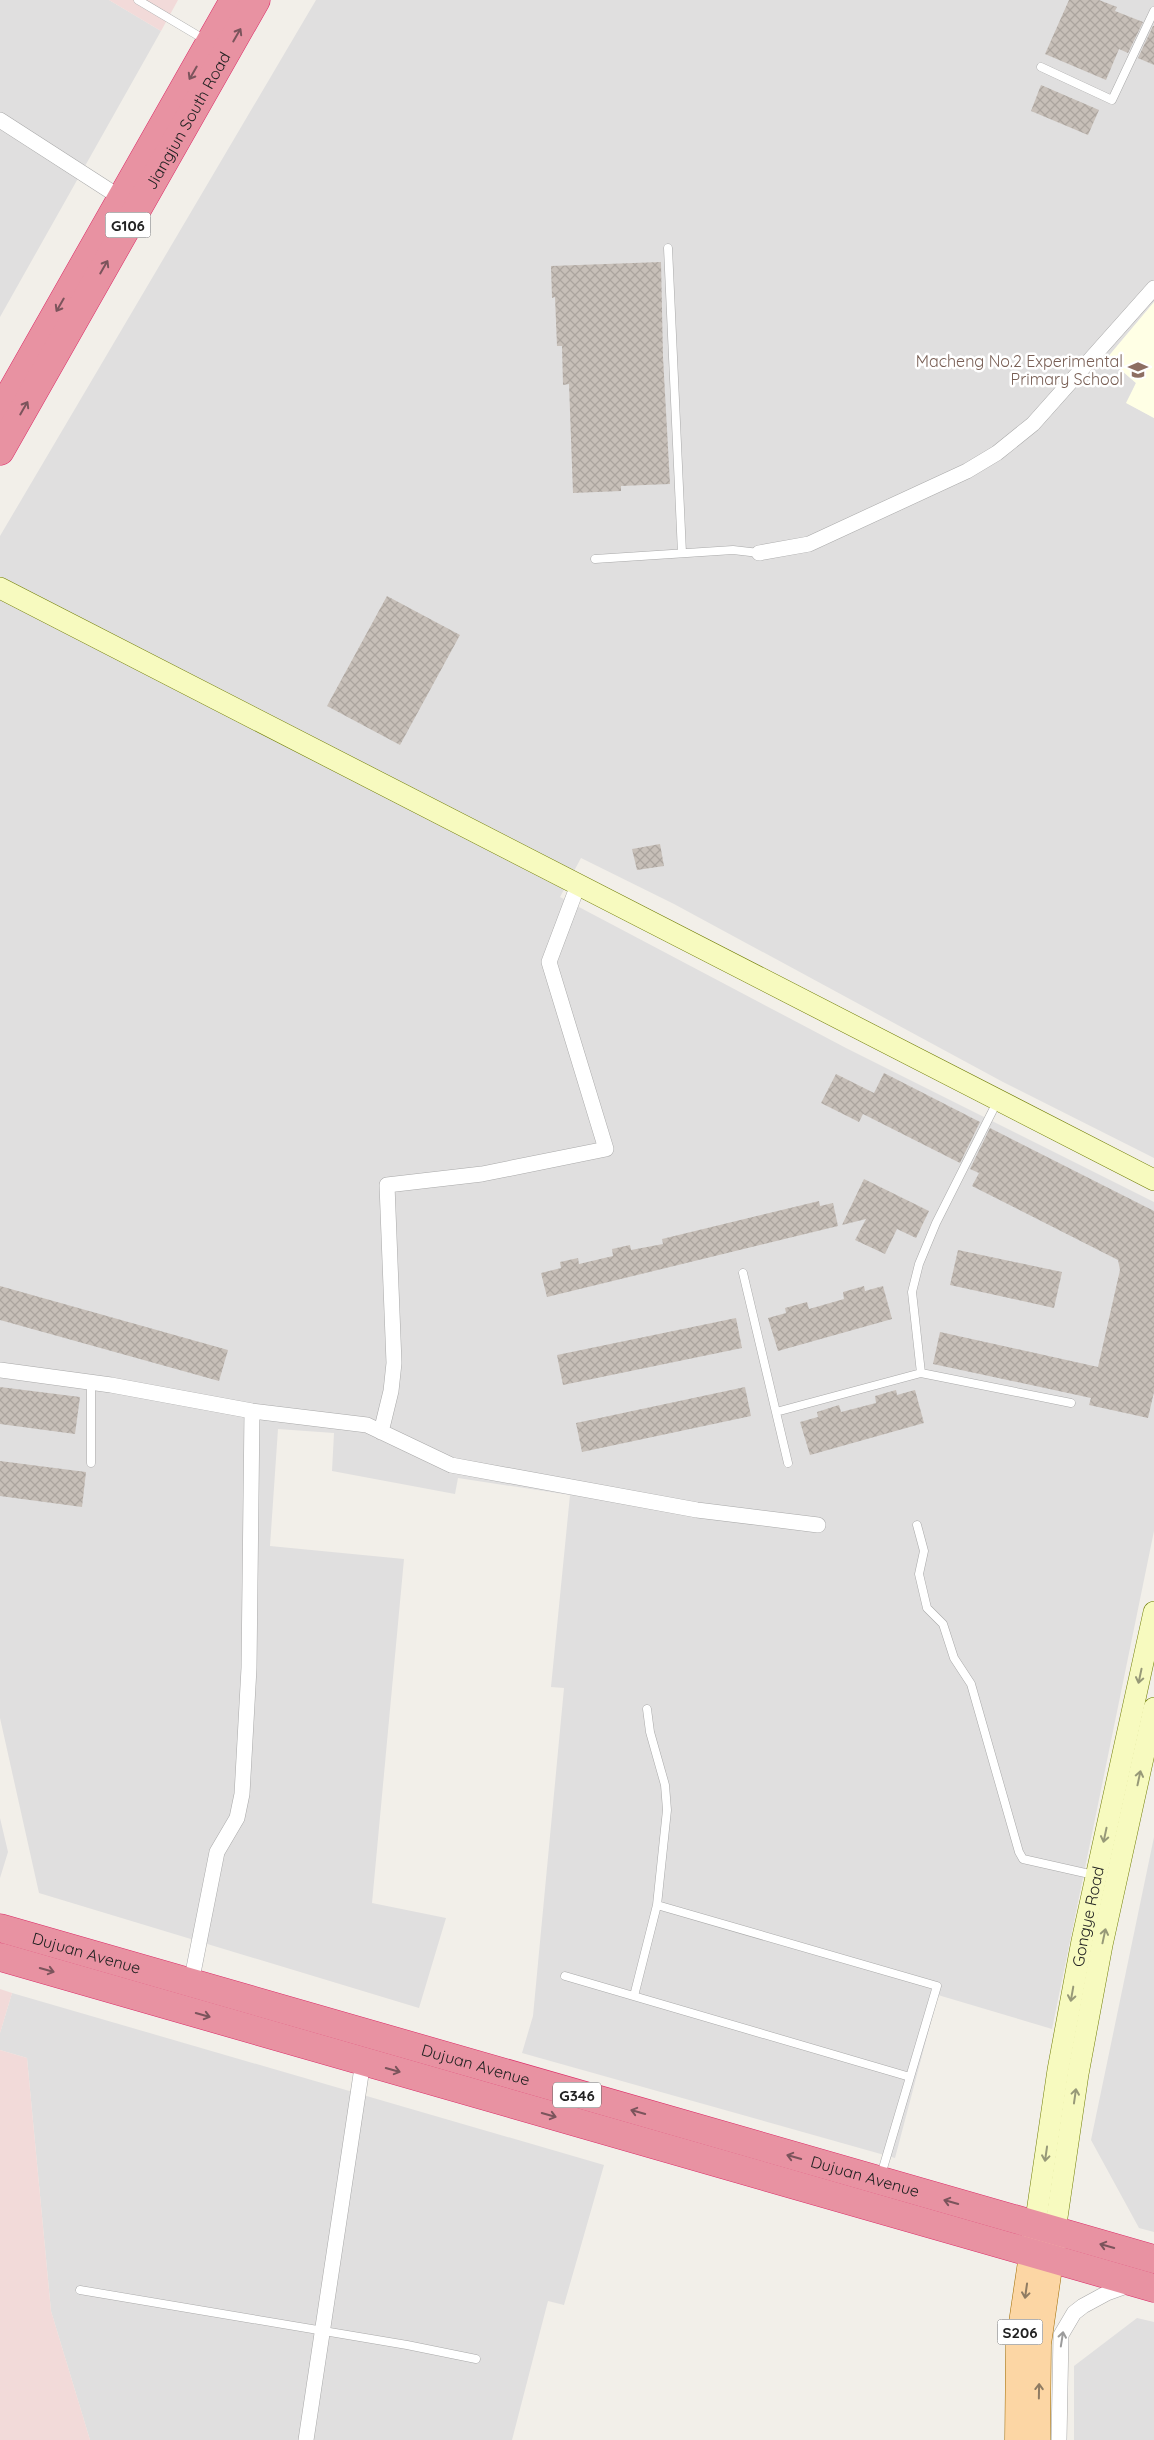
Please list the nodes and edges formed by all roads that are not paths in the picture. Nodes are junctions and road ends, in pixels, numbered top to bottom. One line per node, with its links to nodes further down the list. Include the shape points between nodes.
1 (138, 0): 5 (lane)
2 (234, 0): 5 (highway, Jiangjun South Road / G106)
3 (256, 0): 12 (highway, Jiangjun South Road / G106, one-way to 3)
4 (1154, 11): 6 (lane, via 1112,100)
5 (210, 43): 8 (highway, Jiangjun South Road / G106, one-way to 8)
6 (1041, 67)
7 (0, 120): 8 (street)
8 (121, 198): 11 (highway, Jiangjun South Road / G106, one-way to 11)
9 (668, 248): 13 (lane)
10 (1154, 288): 14 (street, via 1033,424 998,453 959,475 810,544)
11 (0, 412)
12 (0, 451)
13 (682, 553): 14 (lane, via 732,550); 15 (lane)
14 (759, 553)
15 (595, 559)
16 (0, 588): 17 (street)
17 (578, 884): 18 (street); 27 (street, via 549,962 606,1149 482,1174 387,1185 394,1363)
18 (998, 1100): 19 (street); 22 (lane, via 919,1264 912,1292)
19 (1154, 1180)
20 (743, 1273): 26 (lane)
21 (0, 1370): 23 (street)
22 (920, 1373): 24 (lane); 26 (lane)
23 (91, 1382): 25 (street); 28 (lane)
24 (1072, 1403)
25 (252, 1411): 27 (street, via 367,1425); 40 (street, via 250,1650 242,1794 237,1818 217,1852)
26 (776, 1412): 29 (lane)
27 (381, 1432): 30 (street, via 451,1465 697,1510)
28 (91, 1463)
29 (788, 1464)
30 (818, 1525)
31 (917, 1525): 35 (lane, via 924,1551 919,1574 926,1608 943,1624 954,1658 971,1684 1023,1859)
32 (1154, 1612): 35 (street, Gongye Road, one-way to 35)
33 (1154, 1708): 45 (street, Gongye Road, one-way to 33)
34 (647, 1709): 36 (lane, via 665,1785 667,1810)
35 (1096, 1876): 45 (street, Gongye Road, one-way to 45, via 1058,2070)
36 (657, 1905): 41 (lane); 43 (lane, via 937,1986)
37 (0, 1928): 40 (highway, Dujuan Avenue / G346)
38 (0, 1957): 42 (highway, Dujuan Avenue / G346, one-way to 42)
39 (565, 1976): 41 (lane)
40 (191, 1983): 44 (highway, Dujuan Avenue / G346, one-way to 40)
41 (634, 1996): 43 (lane)
42 (363, 2061): 46 (highway, Dujuan Avenue / G346, one-way to 46); 50 (street)
43 (910, 2077): 44 (lane)
44 (880, 2181): 45 (highway, Dujuan Avenue / G346, one-way to 44)
45 (1045, 2228): 46 (main road, S206); 47 (highway, Dujuan Avenue / G346, one-way to 45)
46 (1041, 2256): 48 (highway, Dujuan Avenue / G346); 53 (main road, S206, one-way to 53, via 1018,2343); 54 (main road, S206, one-way to 46)
47 (1154, 2259)
48 (1146, 2285): 55 (street, one-way to 48, via 1061,2335 1074,2313 1083,2306 1107,2293)
49 (80, 2290): 50 (lane)
50 (322, 2331): 51 (lane); 52 (street)
51 (476, 2359)
52 (306, 2440)
53 (1017, 2440)
54 (1038, 2440)
55 (1059, 2440)

